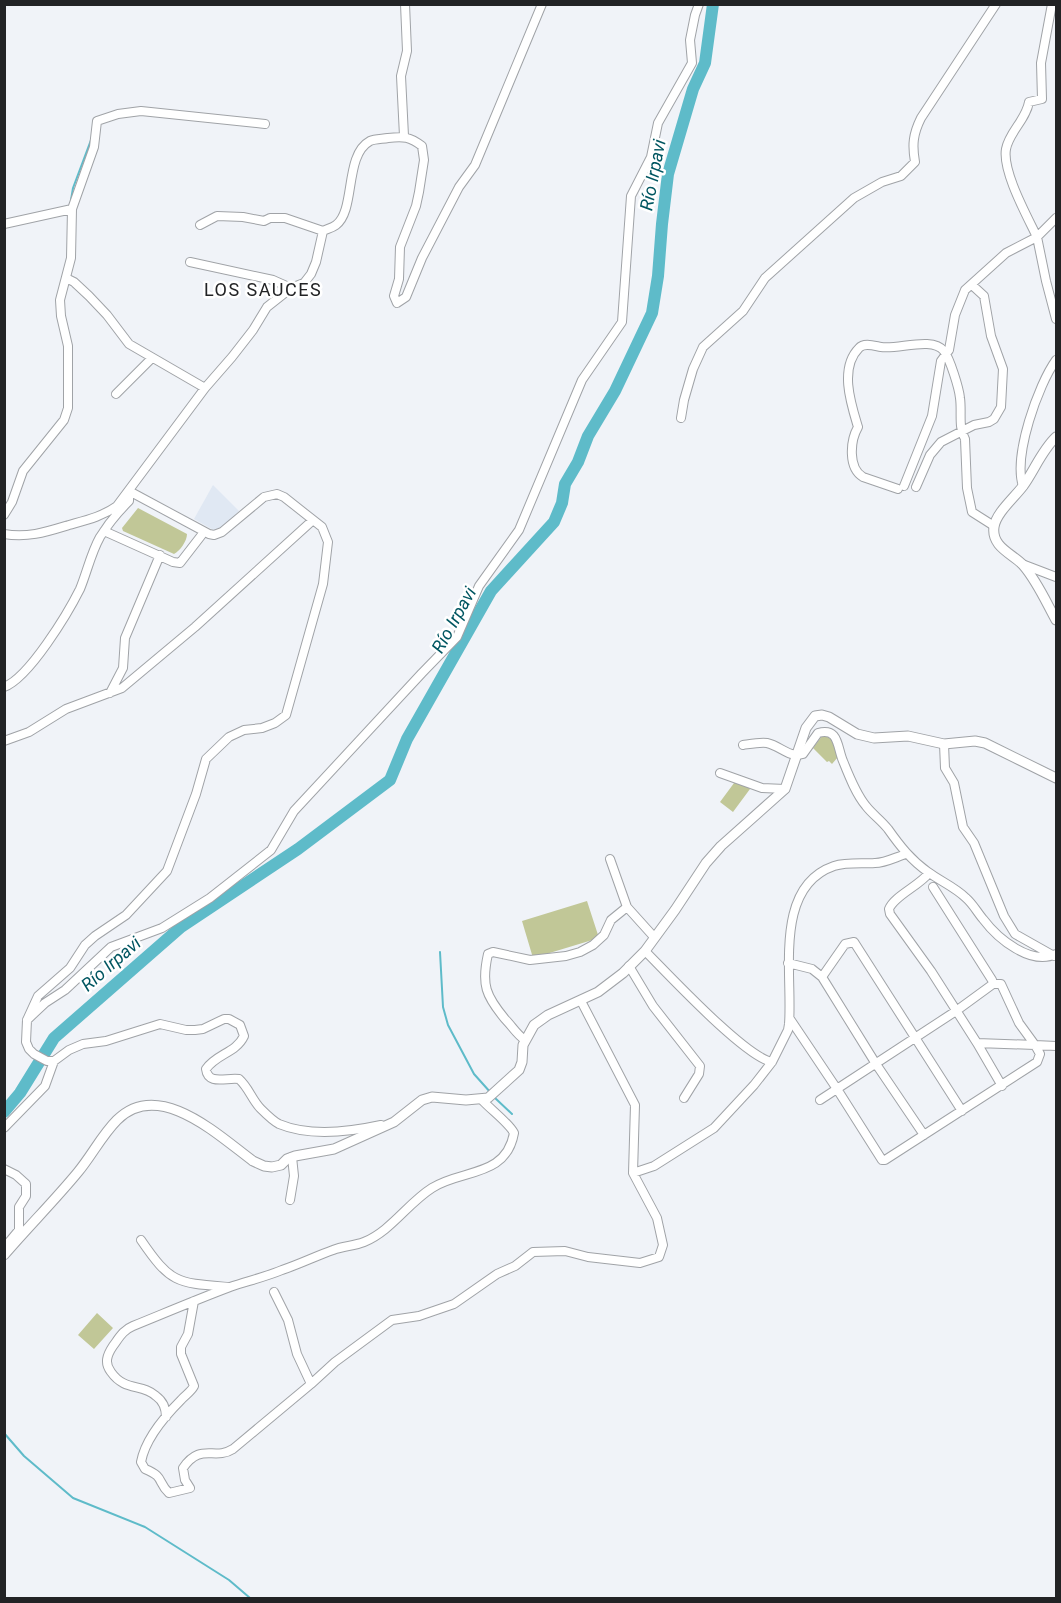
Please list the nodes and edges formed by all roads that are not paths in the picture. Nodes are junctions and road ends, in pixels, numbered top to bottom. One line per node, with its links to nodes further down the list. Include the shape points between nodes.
1 (405, 4): 7 (street, via 407,51 401,76)
2 (542, 4): 7 (street, via 475,165 459,187 406,297 397,303 394,296 400,247 416,206 424,160 422,146)
3 (699, 4): 64 (street, via 690,40 692,63 658,123 651,157 631,196 622,322 582,380 519,530 479,586 457,637 294,811 271,850 210,898 162,928 111,948)
4 (996, 4): 24 (street, via 918,124 912,145 915,162 901,176 854,198 765,278 743,311 703,347 693,369)
5 (1052, 4): 13 (street, via 1041,63 1042,99 1029,102 1006,149 1011,180)
6 (265, 124): 8 (street, via 141,111 97,121 94,147)
7 (404, 136): 12 (street, via 371,141 362,148 342,218)
8 (72, 209): 10 (street); 15 (street, via 71,258)
9 (1056, 218): 13 (street)
10 (4, 224)
11 (200, 225): 12 (street, via 217,216 264,221 285,218)
12 (323, 231): 17 (street, via 311,274 304,283)
13 (1037, 237): 16 (street, via 1006,253); 18 (street)
14 (190, 262): 17 (street, via 273,280)
15 (66, 278): 20 (street, via 107,315 129,345); 30 (street, via 60,300 68,346 68,408 64,420 23,471)
16 (972, 285): 19 (street, via 962,296); 25 (street, via 987,302 991,336 1004,380 1001,407 994,419)
17 (291, 288): 22 (street, via 267,307)
18 (1056, 319)
19 (946, 355): 19 (street, via 932,344 860,347 851,363 848,391 858,427 852,445 859,475 901,487 932,416 941,361); 25 (street, via 960,398)
20 (152, 358): 22 (street); 23 (street)
21 (1056, 360): 27 (street, via 1037,397 1022,453)
22 (205, 388): 29 (street)
23 (116, 394)
24 (681, 418)
25 (961, 432): 28 (street, via 934,449); 32 (street, via 965,439 972,512)
26 (1056, 437): 27 (main road)
27 (1023, 486): 32 (main road)
28 (916, 487)
29 (129, 491): 33 (street, via 129,501); 34 (street); 35 (street, via 117,506 98,518 31,536)
30 (4, 514)
31 (313, 520): 34 (street, via 277,494 264,497 222,532); 41 (street, via 186,634 122,688); 64 (street, via 322,527 328,542 323,584 286,715 275,723 229,737 206,759 167,871 126,915 85,945 70,968 38,996)
32 (994, 526): 37 (main road, via 999,545)
33 (104, 531): 36 (street); 40 (street, via 71,605 29,668)
34 (204, 532): 36 (street, via 180,563)
35 (4, 534)
36 (160, 555): 41 (street, via 125,638 123,668)
37 (1022, 564): 38 (street); 39 (main road)
38 (1056, 578)
39 (1056, 620)
40 (4, 687)
41 (110, 693): 42 (street, via 66,709 29,732)
42 (4, 741)
43 (944, 744): 45 (main road, via 920,737 874,738 857,734 822,715 815,716 806,728); 47 (main road, via 986,743); 56 (street, via 945,768 954,783 963,827 974,843 1004,916 1015,934)
44 (743, 745): 45 (street, via 768,743)
45 (796, 756): 48 (main road); 49 (street, via 803,754 818,733 836,736 861,800)
46 (720, 773): 48 (street, via 767,789)
47 (1056, 778)
48 (785, 789): 54 (main road, via 720,846)
49 (906, 854): 51 (street); 57 (street, via 878,863 837,865 812,879 793,915)
50 (610, 859): 53 (street)
51 (929, 873): 56 (street, via 964,896 983,920 1015,947 1037,957); 62 (street, via 894,900 889,909)
52 (933, 887): 60 (street)
53 (627, 907): 54 (street); 66 (street, via 611,920 604,935 580,952 530,960 488,954 484,981 487,993)
54 (654, 937): 55 (main road)
55 (645, 951): 58 (main road); 71 (street, via 742,1044)
56 (1055, 955)
57 (788, 963): 59 (street, via 812,969); 63 (street)
58 (629, 966): 61 (main road, via 612,983); 75 (street, via 659,1014 700,1066)
59 (822, 977): 65 (street, via 845,944 854,942); 72 (street)
60 (993, 984): 62 (street); 68 (street, via 1001,984 1019,1023)
61 (581, 1001): 66 (main road, via 548,1015 534,1025); 84 (street, via 635,1105)
62 (956, 1011): 65 (street); 67 (street)
63 (790, 1019): 71 (street); 74 (street)
64 (27, 1020): 70 (street, via 29,1049)
65 (916, 1038): 72 (street); 78 (street)
66 (525, 1040): 76 (main road, via 519,1070)
67 (977, 1043): 68 (street); 73 (street)
68 (1035, 1045): 69 (street); 73 (street, via 1040,1054 1037,1062)
69 (1056, 1046)
70 (50, 1061): 79 (street, via 83,1044 155,1026 195,1030 229,1019 240,1025 244,1036 238,1046 213,1059 206,1074 217,1080 239,1079 260,1108 279,1124 299,1131 321,1131); 80 (street, via 45,1086)
71 (772, 1062): 84 (street, via 708,1134 654,1166)
72 (876, 1064): 74 (street); 81 (street)
73 (1002, 1086): 78 (street)
74 (837, 1089): 77 (street); 81 (street, via 882,1160)
75 (684, 1098)
76 (485, 1099): 79 (main road, via 432,1097); 89 (street, via 514,1133 506,1152 493,1165 431,1188 364,1242)
77 (820, 1100)
78 (962, 1111): 81 (street)
79 (394, 1122): 82 (main road, via 334,1149)
80 (4, 1128)
81 (924, 1135)
82 (292, 1157): 85 (street); 88 (main road, via 281,1165 264,1166 186,1113 148,1105 131,1110 117,1119 78,1172)
83 (4, 1169): 87 (street, via 26,1184 26,1196 19,1207 19,1230)
84 (633, 1173): 92 (street, via 657,1218 663,1245 659,1257 640,1263 565,1251 533,1252 454,1304 392,1320)
85 (290, 1200)
86 (141, 1240): 89 (street, via 174,1279)
87 (4, 1248)
88 (4, 1255)
89 (231, 1287): 91 (street)
90 (274, 1292): 92 (street)
91 (194, 1302): 93 (street, via 181,1354 194,1386); 93 (street, via 127,1328 107,1359 108,1369 122,1384 156,1395 164,1405)
92 (311, 1384): 93 (street, via 226,1454 197,1454 190,1459 183,1468 190,1488 173,1493 165,1491 160,1478 141,1462)
93 (166, 1417)

